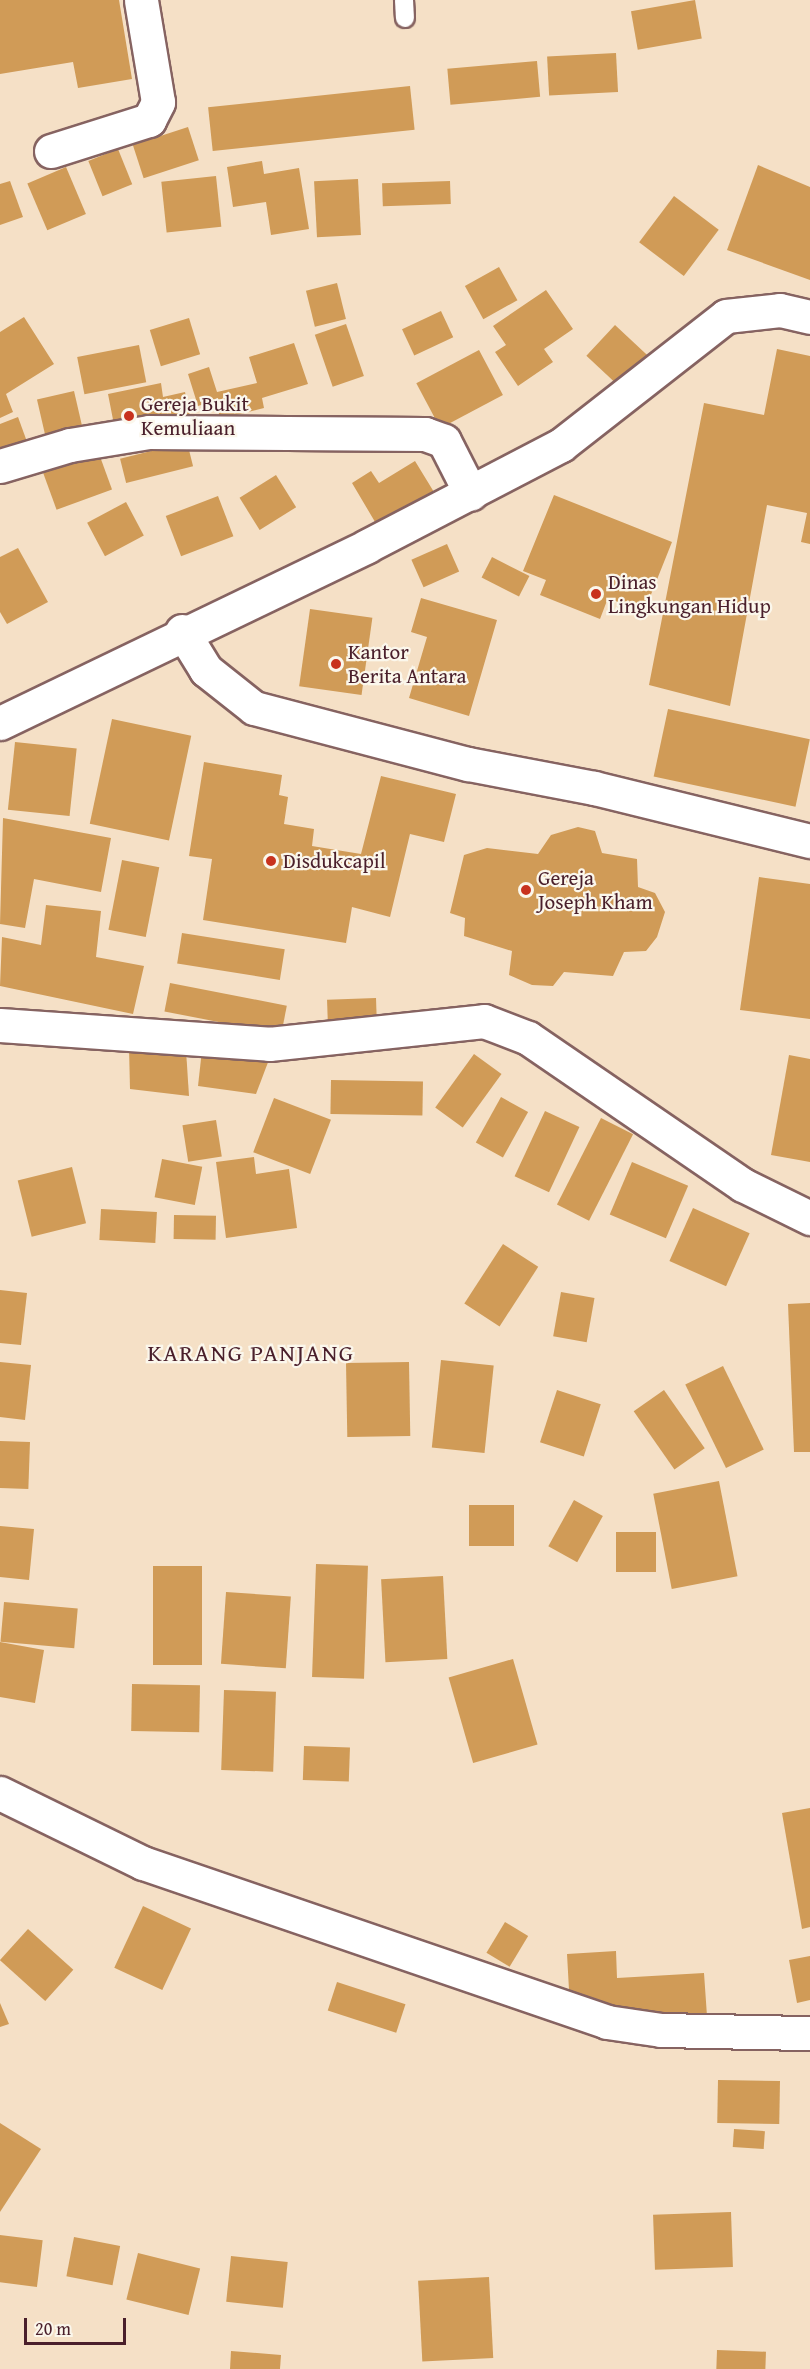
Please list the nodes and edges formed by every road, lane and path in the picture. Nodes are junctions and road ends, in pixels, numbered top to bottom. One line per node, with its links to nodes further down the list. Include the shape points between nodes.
1 (141, 0): 2 (street, via 158,102 149,120)
2 (51, 152)
3 (810, 317): 5 (street, via 780,310 726,316 561,445)
4 (0, 466): 5 (street, via 70,445 149,432 425,434 444,441)
5 (471, 494): 6 (street)
6 (182, 631): 7 (street); 8 (street, via 206,670 254,708 468,764 594,788)
7 (0, 723)
8 (810, 842)
9 (0, 1024): 10 (street, via 269,1044 484,1021 528,1038 742,1185)
10 (810, 1218)
11 (0, 1794): 12 (street, via 143,1863 607,2022 661,2030)
12 (810, 2033)

